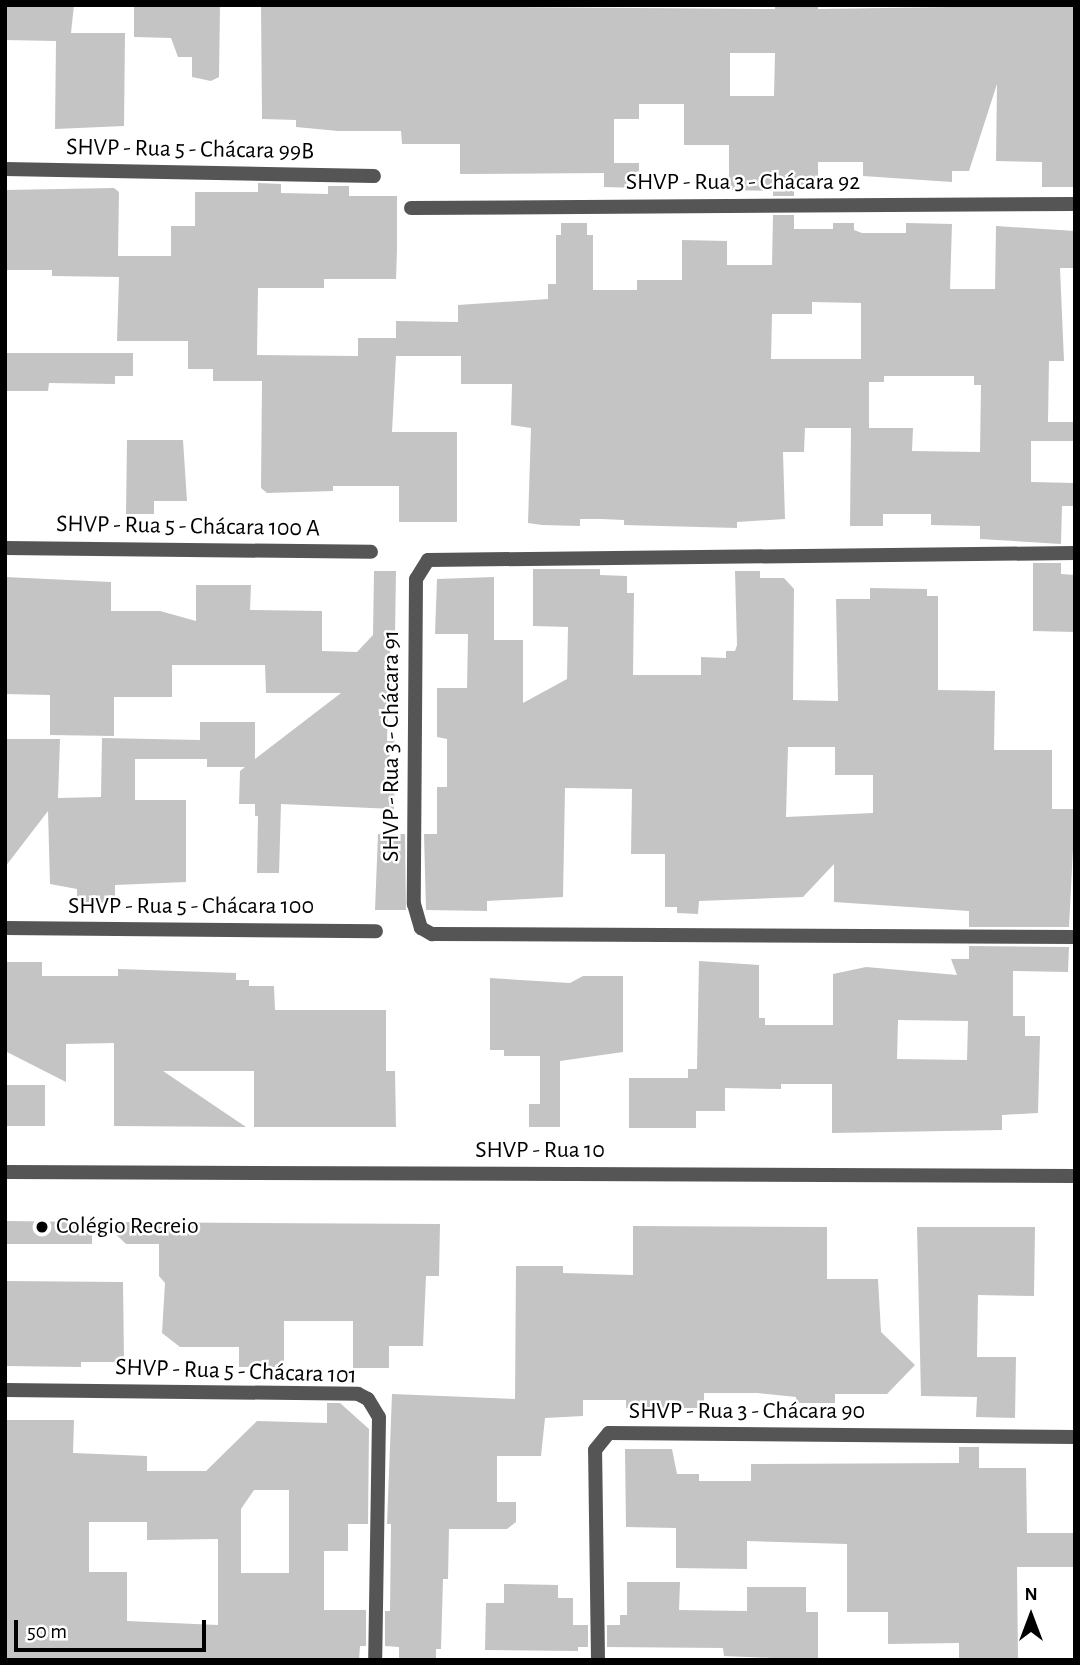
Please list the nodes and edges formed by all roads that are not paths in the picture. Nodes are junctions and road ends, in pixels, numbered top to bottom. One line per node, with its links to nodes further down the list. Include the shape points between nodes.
1 (5, 169): 2 (street, SHVP - Rua 5 - Chácara 99B)
2 (374, 176)
3 (1075, 204): 4 (street, SHVP - Rua 3 - Chácara 92)
4 (411, 208)
5 (5, 548): 6 (street, SHVP - Rua 5 - Chácara 100 A)
6 (371, 552)
7 (1075, 553): 10 (street, SHVP - Rua 3 - Chácara 91, via 428,560 416,579 414,891 421,928 432,934)
8 (5, 928): 9 (street, SHVP - Rua 5 - Chácara 100)
9 (376, 931)
10 (1075, 937)
11 (5, 1172): 12 (street, SHVP - Rua 10)
12 (1075, 1176)
13 (5, 1390): 15 (street, SHVP - Rua 5 - Chácara 101, via 358,1394 368,1399 379,1417)
14 (1075, 1437): 16 (street, SHVP - Rua 3 - Chácara 90, via 609,1433 595,1450)
15 (376, 1660)
16 (597, 1660)

